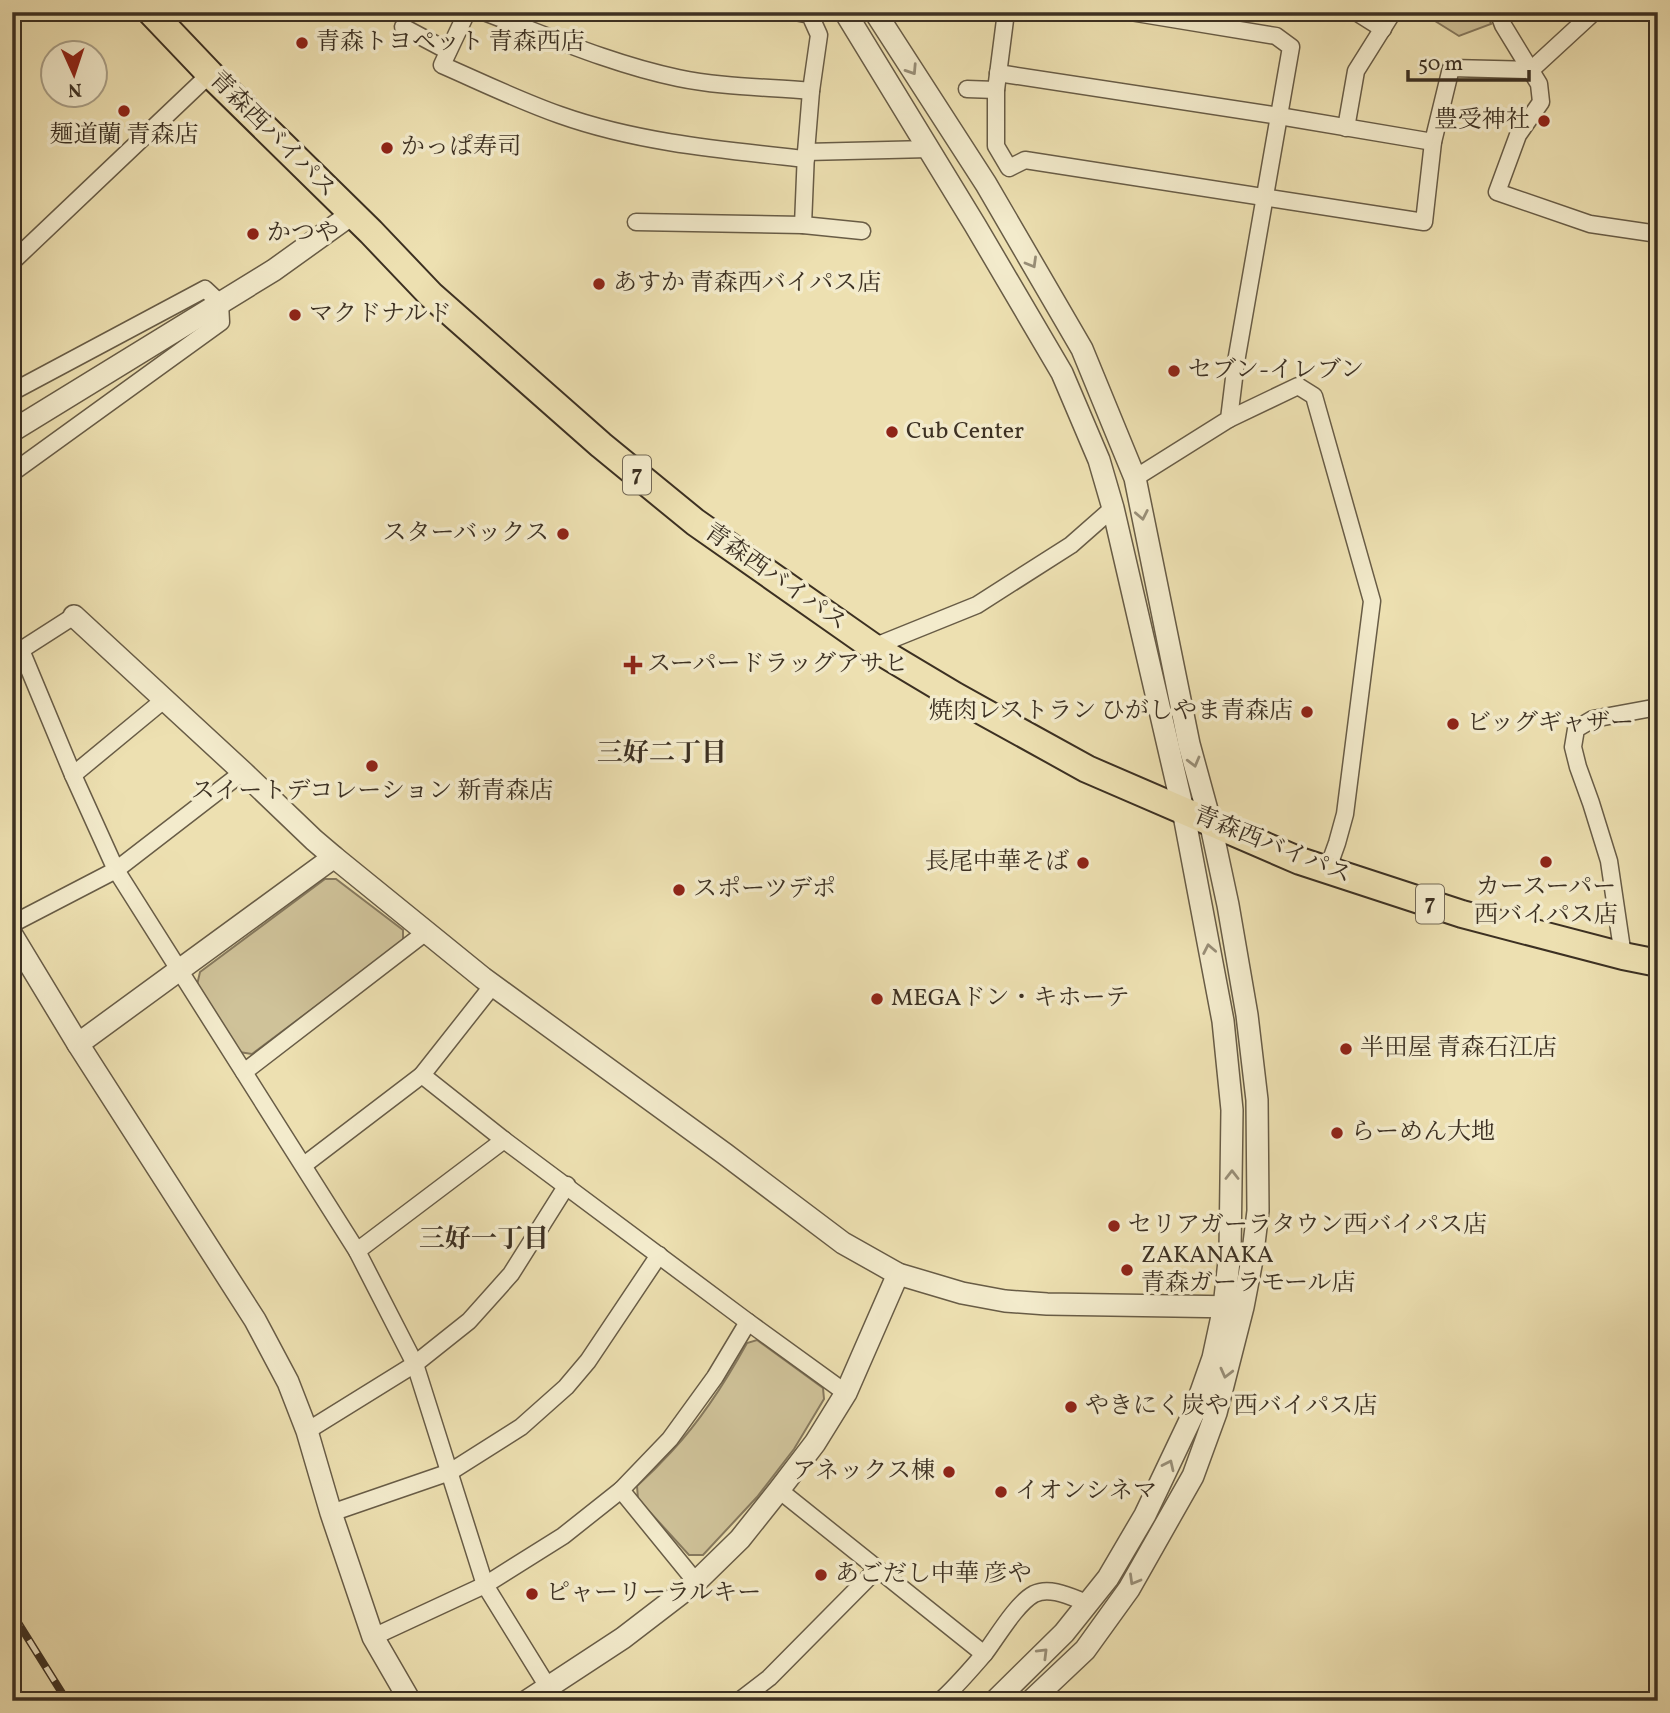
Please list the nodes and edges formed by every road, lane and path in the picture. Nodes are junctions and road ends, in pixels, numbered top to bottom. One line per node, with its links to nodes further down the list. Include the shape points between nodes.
1 (150, 12): 18 (highway, 青森西バイパス / 7)
2 (467, 12): 15 (street)
3 (484, 12): 21 (street, via 625,65 679,79)
4 (795, 12): 21 (street, via 810,15 819,35)
5 (845, 12): 25 (street)
6 (875, 12): 28 (street, one-way to 28)
7 (1006, 12): 17 (street)
8 (1130, 12): 22 (street, via 1276,36 1291,47)
9 (1356, 12): 14 (street)
10 (1393, 12): 14 (street)
11 (1498, 12): 16 (street)
12 (1594, 12): 16 (street)
13 (403, 27): 15 (street)
14 (1383, 29): 23 (street, via 1356,71)
15 (448, 51): 26 (street, via 442,65 570,118 614,131 658,141)
16 (1531, 70): 24 (street, via 1451,68); 34 (street, via 1541,102 1518,135 1497,192 1590,224)
17 (998, 73): 20 (street); 22 (street)
18 (209, 74): 30 (highway, 青森西バイパス / 7); 35 (street)
19 (967, 89): 20 (street)
20 (996, 90): 27 (street, via 996,146)
21 (811, 91): 26 (street)
22 (1279, 116): 23 (street); 29 (street)
23 (1346, 128): 24 (street)
24 (1433, 142): 29 (street, via 1424,222)
25 (929, 149): 26 (street); 42 (street, via 1062,373)
26 (806, 155): 32 (street)
27 (1009, 168): 28 (street); 29 (street, via 1025,160)
28 (986, 184): 41 (street, one-way to 41, via 1082,349)
29 (1264, 197): 38 (street)
30 (352, 214): 36 (street); 44 (highway, 青森西バイパス / 7, via 431,295 601,445 695,523)
31 (636, 222): 32 (street)
32 (803, 225): 33 (street)
33 (862, 231)
34 (1658, 234)
35 (12, 262)
36 (220, 303): 37 (street, via 205,289); 39 (street); 40 (street, via 221,322)
37 (12, 393)
38 (1229, 419): 41 (street); 53 (street, via 1298,386 1314,396 1372,601 1345,814)
39 (12, 431)
40 (12, 473)
41 (1135, 478): 50 (street, one-way to 50, via 1189,744)
42 (1114, 508): 44 (street, via 1071,545 977,605); 49 (street)
43 (74, 616): 45 (street); 48 (street, via 21,650)
44 (873, 647): 49 (highway, 青森西バイパス / 7, via 1087,769)
45 (165, 699): 47 (street); 48 (street)
46 (1658, 707): 57 (street, via 1593,719 1576,729 1573,747 1609,861)
47 (243, 772): 51 (street); 52 (street)
48 (73, 775): 52 (street)
49 (1183, 810): 50 (highway, 青森西バイパス / 7); 70 (street, one-way to 49, via 1230,1240 1233,1110 1223,1021)
50 (1210, 821): 53 (highway, 青森西バイパス / 7); 70 (street, via 1247,1015 1257,1100 1258,1211 1252,1259)
51 (334, 857): 55 (street); 59 (street)
52 (116, 870): 54 (street); 59 (street)
53 (1327, 871): 57 (highway, 青森西バイパス / 7, via 1462,914)
54 (12, 924)
55 (426, 932): 60 (street); 62 (street)
56 (12, 936): 61 (street)
57 (1623, 956): 58 (highway, 青森西バイパス / 7)
58 (1658, 963)
59 (179, 971): 61 (street); 62 (street)
60 (493, 985): 63 (street); 69 (street, via 843,1243)
61 (78, 1044): 74 (street, via 255,1320 288,1382)
62 (244, 1072): 65 (street)
63 (422, 1074): 64 (street); 65 (street)
64 (504, 1140): 66 (street); 67 (street)
65 (304, 1165): 67 (street)
66 (567, 1185): 68 (street); 72 (street, via 511,1274 469,1321)
67 (357, 1251): 72 (street)
68 (659, 1255): 71 (street); 75 (street, via 566,1387 521,1427)
69 (898, 1273): 70 (street, via 1005,1301); 73 (street)
70 (1234, 1307): 82 (street, one-way to 70, via 1108,1578 1145,1515 1194,1412); 91 (street, one-way to 91, via 1216,1413 1193,1476 1129,1589 1085,1650)
71 (748, 1322): 73 (street); 76 (street, via 670,1439)
72 (415, 1364): 74 (street); 75 (street)
73 (846, 1393): 77 (street)
74 (307, 1431): 78 (street)
75 (450, 1472): 78 (street); 81 (street)
76 (621, 1490): 80 (street); 81 (street, via 563,1536)
77 (779, 1490): 79 (street); 80 (street, via 740,1539)
78 (331, 1513): 83 (street)
79 (877, 1569): 84 (street); 88 (street, via 769,1678)
80 (696, 1582): 85 (street, via 624,1638)
81 (485, 1586): 83 (street); 85 (street)
82 (1087, 1603): 84 (street, via 1064,1594 1035,1593); 90 (street, one-way to 82, via 1064,1633)
83 (373, 1637): 86 (street)
84 (984, 1654): 89 (street)
85 (548, 1687): 87 (street)
86 (410, 1701)
87 (527, 1701)
88 (739, 1701)
89 (940, 1701)
90 (995, 1701)
91 (1031, 1701)

